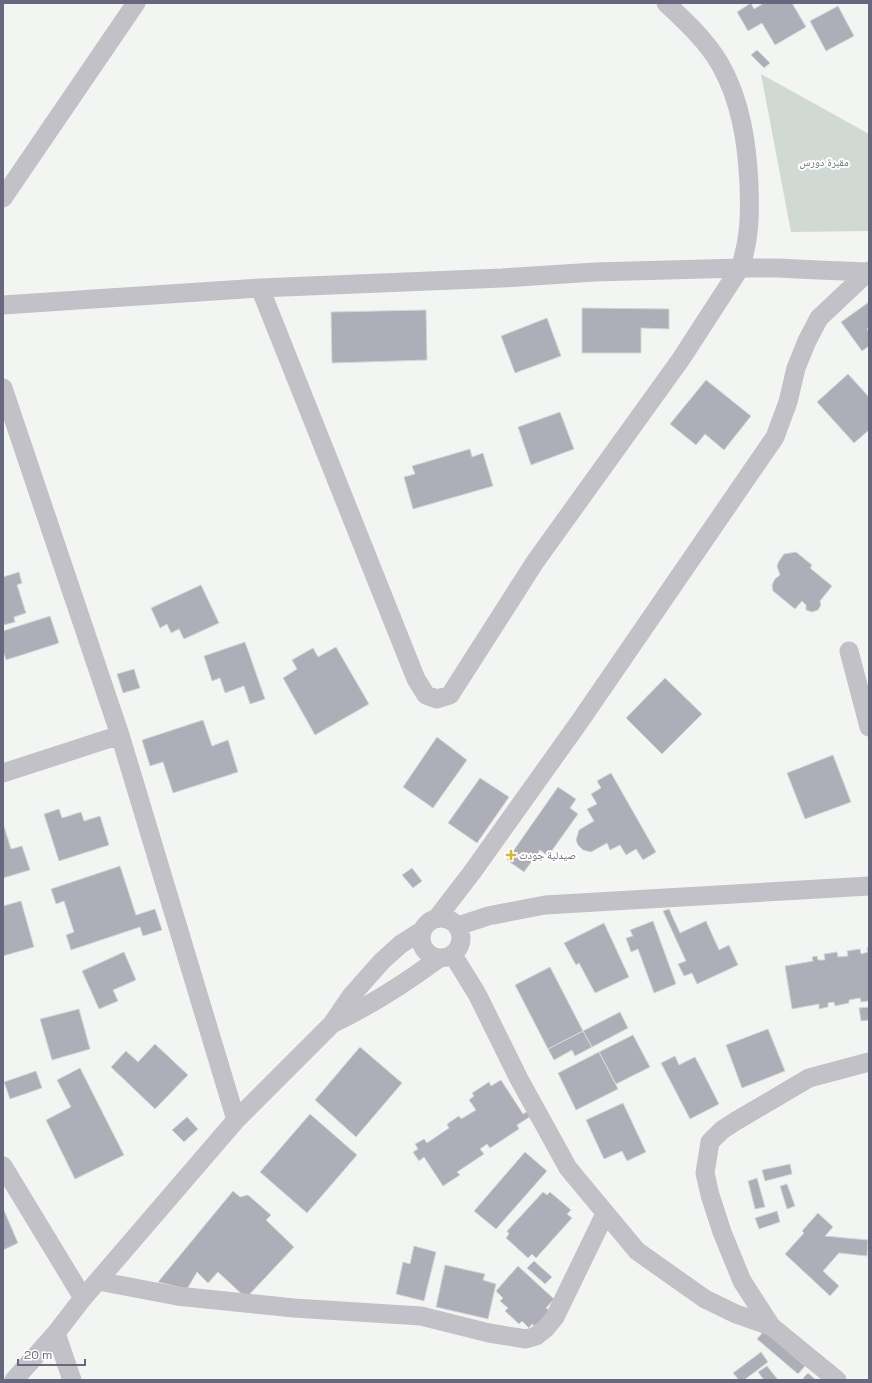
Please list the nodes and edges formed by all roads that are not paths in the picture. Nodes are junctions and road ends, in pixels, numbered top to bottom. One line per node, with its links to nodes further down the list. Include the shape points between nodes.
1 (136, 3): 3 (street)
2 (666, 3): 4 (street, via 698,34 720,64 739,111 748,160 750,215 747,245)
3 (3, 198)
4 (740, 268): 5 (street, via 818,270); 6 (street, via 595,272); 6 (street, via 681,359 534,562 450,695 437,700 426,695 416,679)
5 (865, 277): 14 (street, via 819,318 796,368 788,402 775,437 576,727 473,871)
6 (260, 288): 7 (street)
7 (3, 305)
8 (3, 388): 11 (street)
9 (849, 651): 10 (street)
10 (869, 727)
11 (120, 735): 12 (street); 19 (street)
12 (3, 773)
13 (869, 886): 15 (street, via 545,905 488,916)
14 (430, 924): 15 (street, via 445,918); 16 (street, via 421,935 421,943 430,956); 17 (street, via 382,961 351,996)
15 (458, 926): 16 (street, via 462,942 459,949)
16 (446, 957): 17 (street, via 364,1008); 21 (street, via 477,994 519,1079 568,1168)
17 (332, 1024): 19 (street)
18 (869, 1062): 24 (street, via 809,1078 722,1130 710,1142 705,1173 722,1232 742,1280)
19 (236, 1120): 22 (street)
20 (3, 1167): 23 (street)
21 (605, 1214): 22 (street, via 555,1317 536,1336 526,1339 489,1333 421,1316 294,1308 177,1296); 24 (street, via 637,1252 705,1299)
22 (98, 1281): 23 (street)
23 (83, 1298): 25 (street)
24 (770, 1326): 28 (street)
25 (56, 1333): 26 (street); 27 (street)
26 (19, 1379)
27 (72, 1380)
28 (837, 1380)

